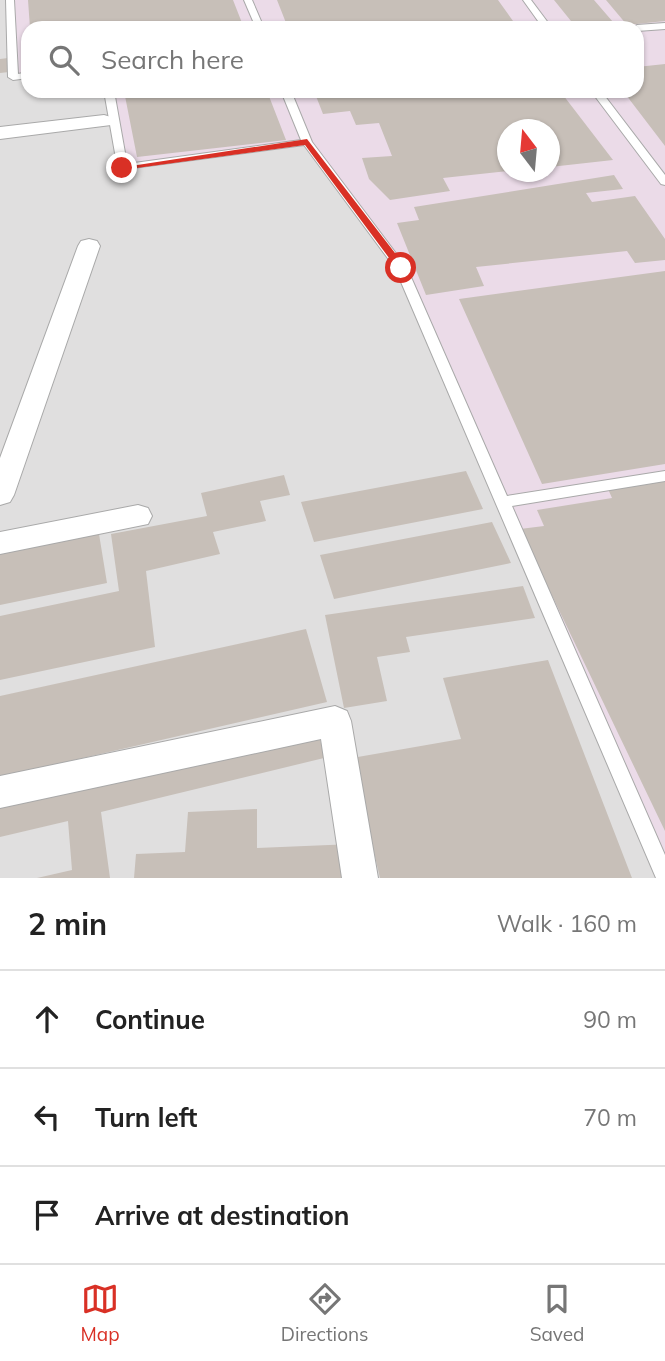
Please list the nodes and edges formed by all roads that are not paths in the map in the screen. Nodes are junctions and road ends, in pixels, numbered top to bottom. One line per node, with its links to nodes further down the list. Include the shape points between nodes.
1 (10, 0): 8 (lane, via 13,77)
2 (248, 0): 4 (lane)
3 (527, 0): 5 (lane)
4 (257, 21)
5 (543, 21)
6 (665, 26): 7 (lane)
7 (644, 28)
8 (21, 76)
9 (110, 98): 14 (lane, via 122,168)
10 (289, 98): 14 (lane)
11 (601, 98): 15 (lane)
12 (104, 121): 13 (street)
13 (0, 133)
14 (307, 142): 19 (lane, via 401,268)
15 (665, 182)
16 (89, 246): 18 (street)
17 (665, 476): 19 (lane)
18 (0, 495)
19 (502, 502): 23 (lane)
20 (138, 516): 21 (street)
21 (0, 543)
22 (0, 792): 24 (street, via 335,721)
23 (665, 877)
24 (360, 878)

